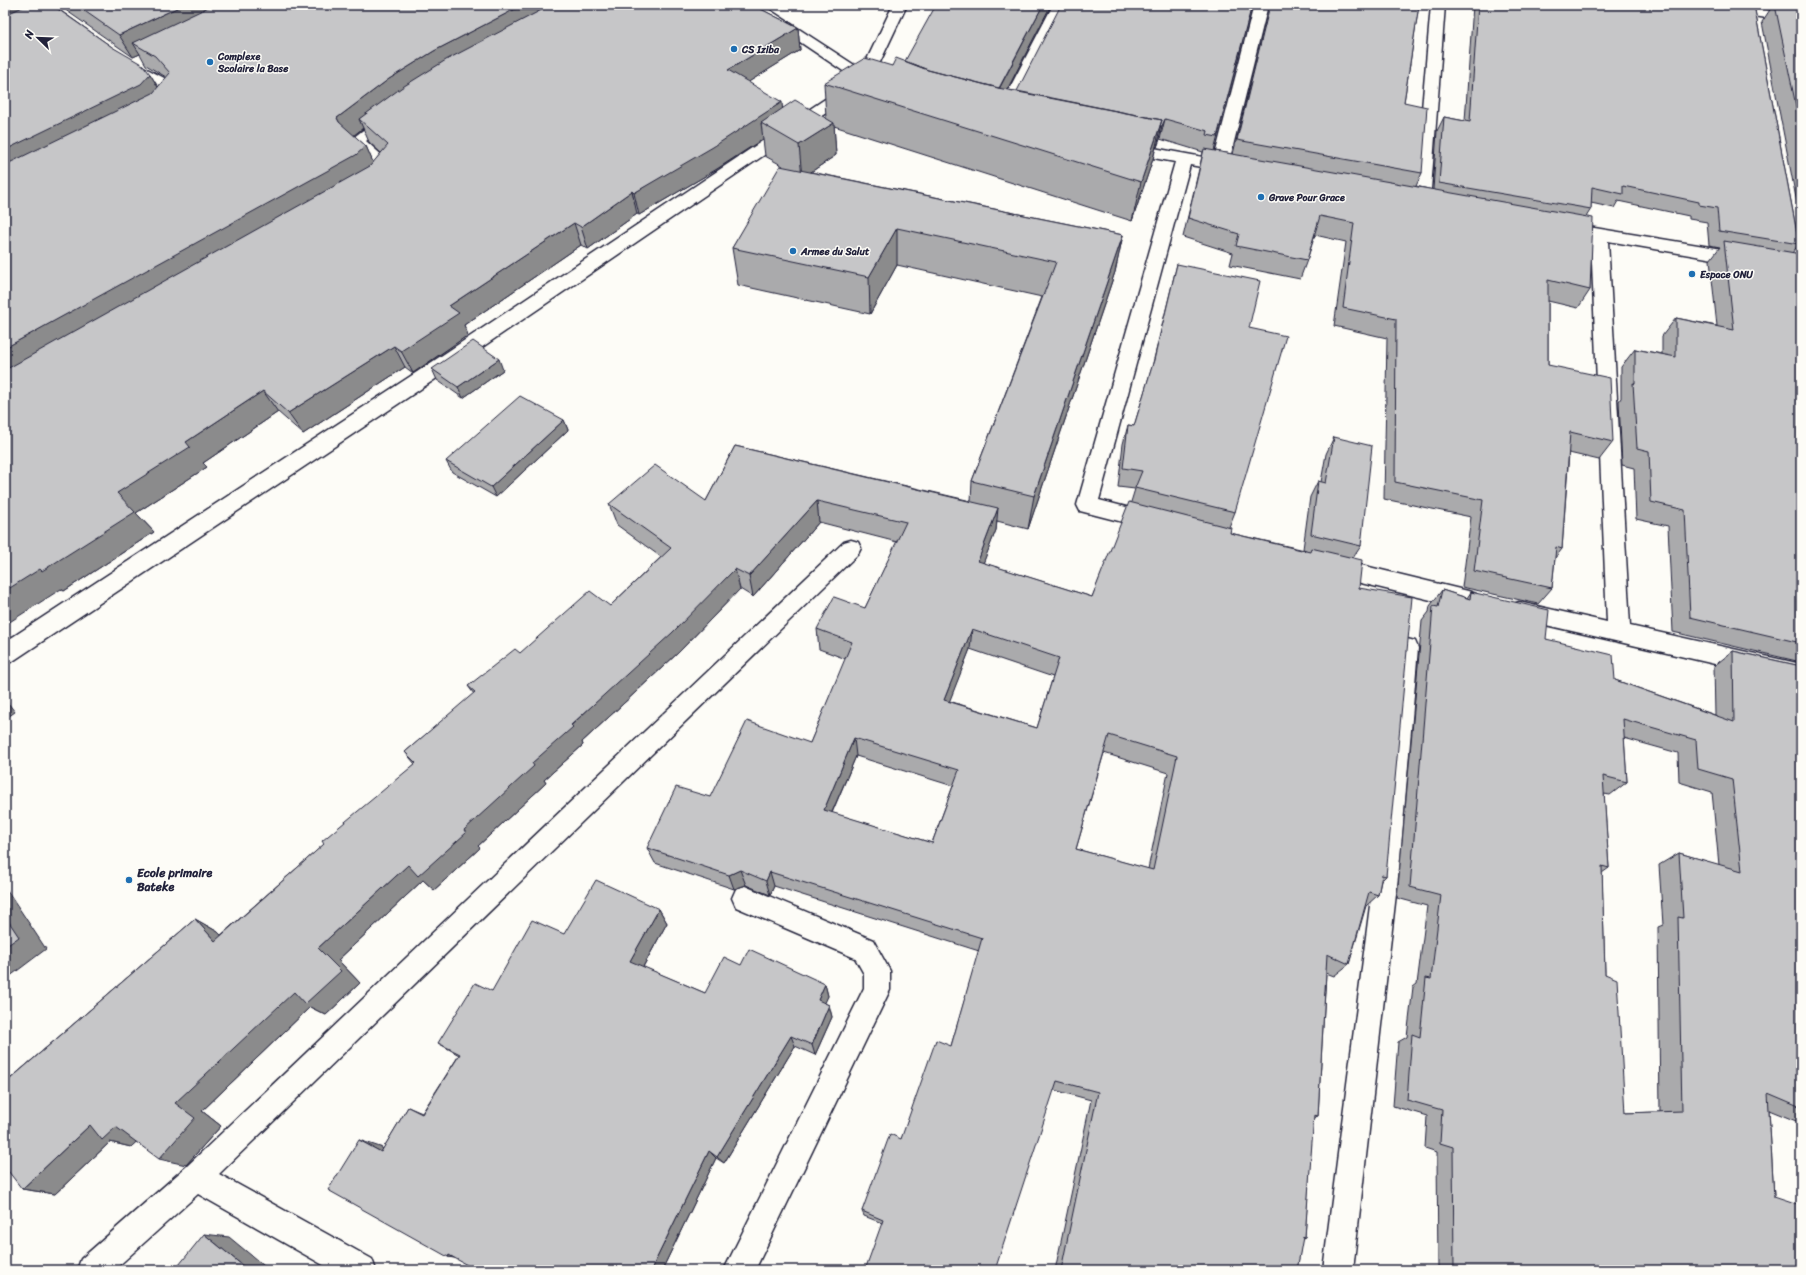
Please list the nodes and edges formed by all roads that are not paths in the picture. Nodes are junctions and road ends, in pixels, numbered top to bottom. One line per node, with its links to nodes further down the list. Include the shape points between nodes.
1 (752, 5): 10 (street)
2 (900, 5): 10 (street)
3 (1060, 5): 15 (street)
4 (1261, 5): 19 (street)
5 (1438, 5): 22 (street)
6 (1752, 8): 7 (street); 8 (street)
7 (1801, 18)
8 (1755, 27)
9 (134, 60): 13 (street, via 163,83 174,97 161,112)
10 (865, 79): 11 (street); 31 (street, via 431,372)
11 (885, 86)
12 (403, 106): 21 (street, via 357,141 388,168)
13 (154, 115)
14 (985, 119): 15 (street)
15 (1000, 123): 16 (street)
16 (1015, 126)
17 (1115, 146): 18 (street)
18 (1184, 159): 19 (street); 26 (street, via 1087,505)
19 (1220, 165): 20 (street)
20 (1242, 169)
21 (367, 187)
22 (1422, 202)
23 (1546, 224): 24 (street)
24 (1599, 233): 25 (street); 30 (street)
25 (1799, 262)
26 (1172, 526)
27 (851, 548): 34 (street)
28 (1317, 563): 29 (street)
29 (1410, 608): 30 (street, via 1493,605); 38 (street, via 1388,859)
30 (1619, 634): 32 (street)
31 (5, 654)
32 (1801, 674)
33 (745, 898): 37 (street, via 864,949 877,971 877,990)
34 (196, 1177): 35 (street); 36 (street)
35 (92, 1270)
36 (361, 1270)
37 (739, 1270)
38 (1338, 1270)

